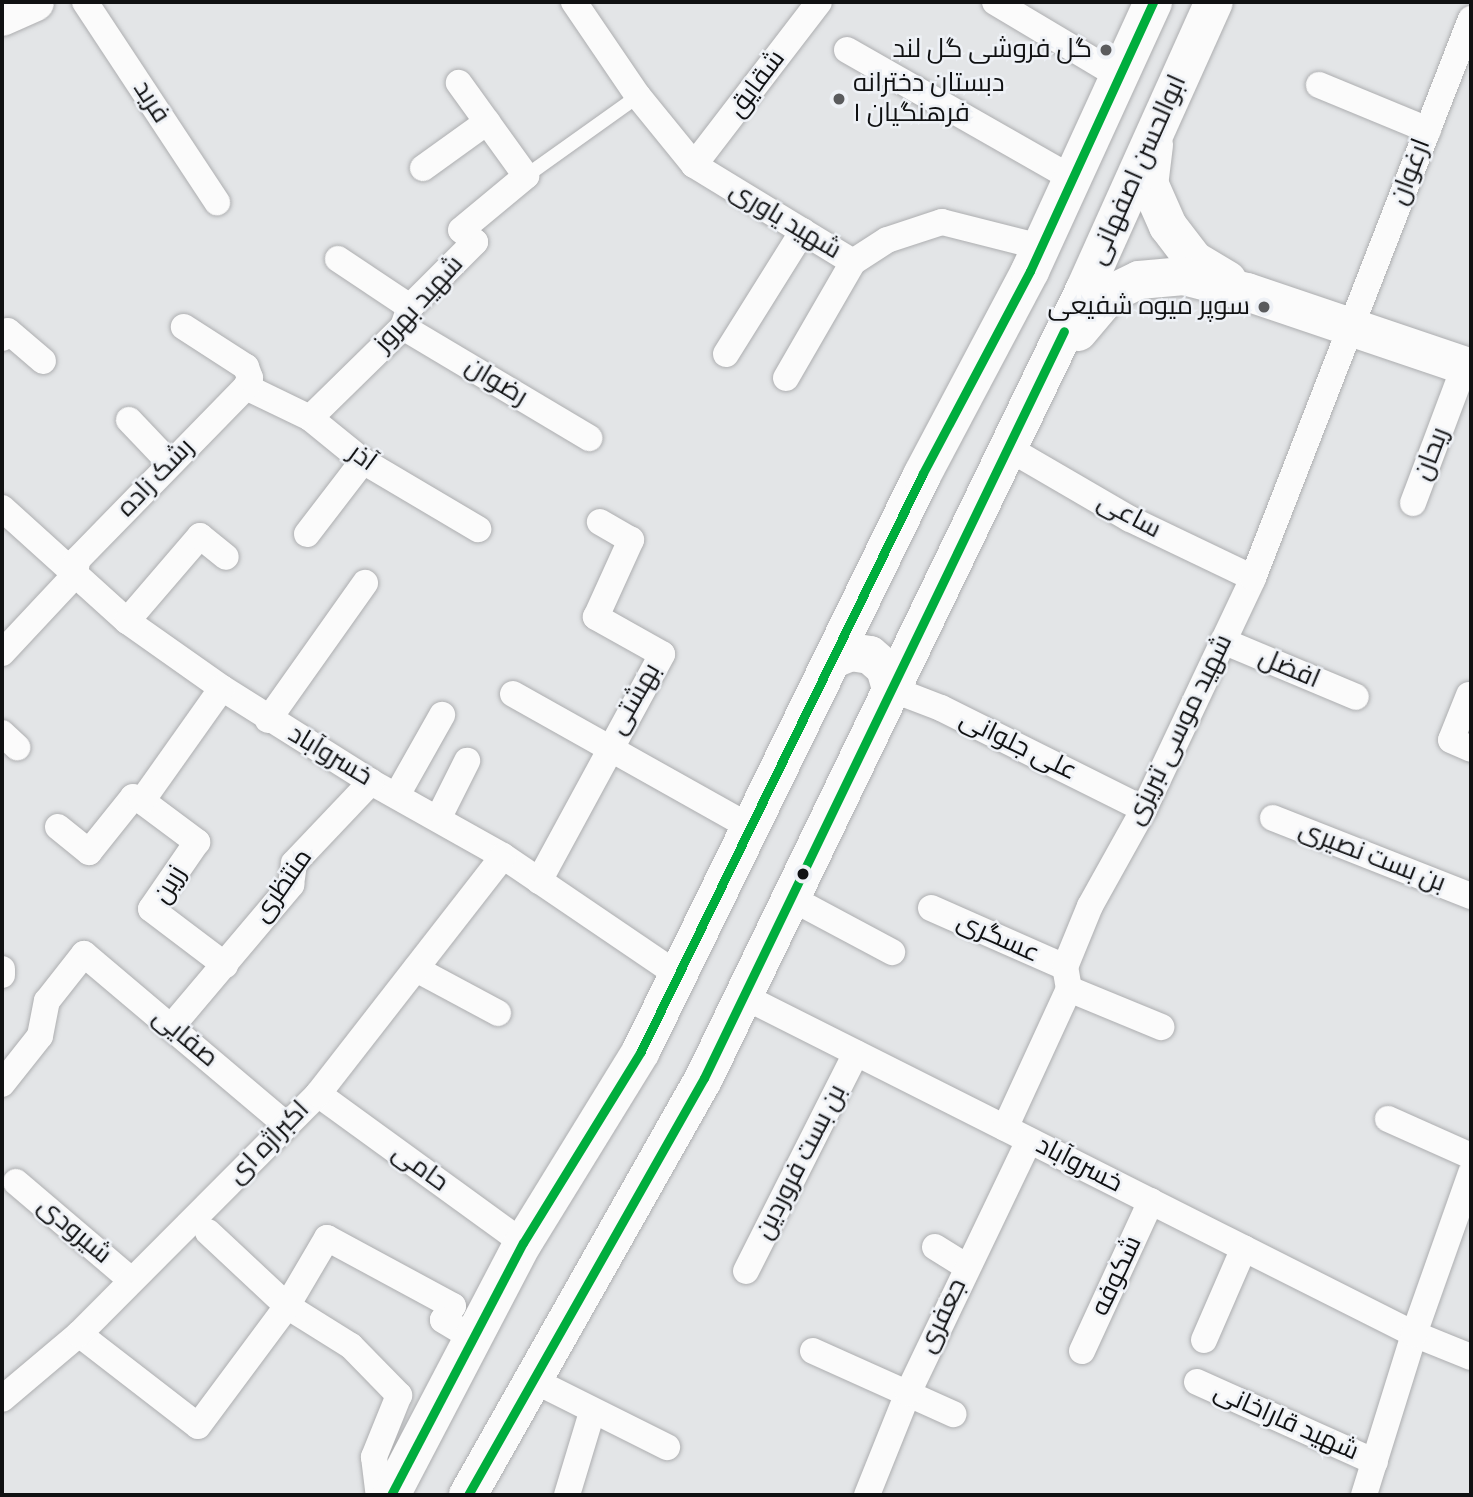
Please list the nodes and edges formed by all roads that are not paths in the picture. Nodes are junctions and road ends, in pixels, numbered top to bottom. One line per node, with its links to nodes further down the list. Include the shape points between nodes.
1 (35, 2): 8 (main road)
2 (85, 2): 22 (street, فرید)
3 (574, 2): 14 (street, شهید یاوری)
4 (819, 2): 18 (street, شقایق)
5 (995, 2): 11 (street)
6 (1153, 2): 11 (main road)
7 (1214, 2): 16 (main road, ابوالحسن اصفهانی)
8 (2, 17)
9 (1471, 19): 17 (street, ارغوان)
10 (847, 50): 21 (street)
11 (1119, 76): 21 (main road)
12 (459, 83): 15 (street)
13 (1318, 85): 17 (street)
14 (638, 96): 18 (street, شهید یاوری); 20 (lane, شهید بهروز)
15 (488, 122): 19 (street); 20 (street)
16 (1157, 123): 27 (main road, via 1149,183 1168,226 1194,260); 35 (main road, ابوالحسن اصفهانی)
17 (1428, 130): 29 (street, ارغوان)
18 (694, 166): 23 (street, شهید یاوری)
19 (423, 168)
20 (526, 176): 28 (street, شهید بهروز, via 461,230 475,242)
21 (1073, 179): 24 (main road)
22 (217, 202)
23 (803, 231): 26 (street, شهید یاوری); 32 (street)
24 (1041, 247): 26 (street, شهید یاوری, via 942,222 887,240); 51 (main road)
25 (338, 259): 28 (street, رضوان)
26 (853, 262): 36 (street)
27 (1247, 292): 29 (main road); 35 (main road, via 1184,276 1139,280 1110,294)
28 (407, 317): 38 (street, شهید بهروز); 40 (street, رضوان)
29 (1352, 326): 34 (main road); 52 (street, شهید موسی تبریزی)
30 (184, 327): 37 (street, via 246,367 250,378)
31 (2, 338): 33 (street, via 8,331)
32 (726, 354)
33 (43, 361)
34 (1468, 366): 44 (street, ریحان)
35 (1044, 374): 41 (main road, ابوالحسن اصفهانی)
36 (786, 378)
37 (246, 387): 38 (street, آذر); 43 (street, رشک زاده)
38 (310, 418): 42 (street, آذر)
39 (129, 421): 43 (street)
40 (589, 438)
41 (1008, 448): 52 (street, ساعی, via 1130,519); 54 (main road, ابوالحسن اصفهانی)
42 (363, 461): 47 (street, آذر); 48 (street)
43 (170, 463): 50 (street, رشک زاده, via 77,560)
44 (1413, 503)
45 (2, 508): 50 (street, خسروآباد)
46 (600, 522): 67 (street, بهشتی, via 631,540 596,617 662,654)
47 (478, 529)
48 (307, 534)
49 (226, 558): 55 (street, via 200,536)
50 (75, 575): 55 (street, خسروآباد); 57 (street, رشک زاده)
51 (872, 577): 54 (main road, via 886,606 905,615); 58 (main road)
52 (1254, 578): 56 (street, شهید موسی تبریزی)
53 (365, 583): 65 (street)
54 (926, 613): 59 (main road, ابوالحسن اصفهانی)
55 (127, 621): 60 (street, خسروآباد)
56 (1223, 641): 63 (street, افضل); 72 (street, شهید موسی تبریزی)
57 (2, 653)
58 (834, 659): 59 (main road, via 852,652 870,655 885,668); 76 (main road)
59 (889, 687): 72 (street, علی جلوانی); 80 (main road, ابوالحسن اصفهانی)
60 (222, 688): 65 (street, خسروآباد); 71 (street)
61 (513, 694): 67 (street)
62 (1469, 695): 66 (street)
63 (1356, 697)
64 (442, 715): 70 (street)
65 (268, 720): 69 (street, خسروآباد)
66 (1461, 745)
67 (607, 748): 76 (street); 78 (street, بهشتی)
68 (467, 761): 73 (street)
69 (371, 782): 70 (street, خسروآباد); 83 (street, منتظری, via 295,863 290,885)
70 (397, 795): 73 (street, خسروآباد)
71 (142, 801): 75 (street, via 133,797 89,852); 83 (street, زرین, via 197,842 151,909)
72 (1144, 809): 88 (street, شهید موسی تبریزی, via 1090,906)
73 (439, 817): 77 (street, خسروآباد)
74 (1273, 818): 79 (street, بن بست نصیری)
75 (58, 827)
76 (750, 827): 87 (main road)
77 (503, 856): 78 (street, خسروآباد); 85 (street, اکبراژه ای)
78 (539, 881): 87 (street, خسروآباد)
79 (1471, 896)
80 (789, 897): 82 (street); 89 (main road, ابوالحسن اصفهانی)
81 (931, 908): 88 (street, عسگری)
82 (892, 952)
83 (225, 965): 91 (street, منتظری)
84 (2, 969): 86 (street)
85 (416, 969): 90 (street); 95 (street, اکبراژه ای)
86 (2, 975)
87 (678, 975): 105 (main road, via 641,1051)
88 (1067, 978): 92 (street, عسگری); 98 (street, شهید موسی تبریزی)
89 (744, 997): 93 (street, خسروآباد); 119 (main road, ابوالحسن اصفهانی, via 704,1078)
90 (498, 1013)
91 (172, 1026): 94 (street, صفایی, via 85,954 47,1001 40,1036); 97 (street, صفایی)
92 (1161, 1027)
93 (856, 1053): 98 (street, خسروآباد); 109 (street, بن بست فروردین)
94 (3, 1079)
95 (318, 1094): 97 (street, اکبراژه ای); 105 (street, حامی)
96 (1388, 1119): 100 (street)
97 (284, 1123): 110 (street, اکبراژه ای, via 206,1209)
98 (1005, 1128): 99 (street, خسروآباد)
99 (1030, 1140): 103 (street, خسروآباد); 108 (street, جعفری)
100 (1471, 1156)
101 (16, 1182): 110 (street, شیرودی)
102 (1469, 1189): 113 (street)
103 (1152, 1201): 107 (street, خسروآباد); 116 (street, شکوفه)
104 (208, 1232): 111 (street)
105 (523, 1243): 114 (main road)
106 (935, 1247): 108 (street)
107 (1244, 1248): 113 (street, خسروآباد); 115 (street)
108 (966, 1266): 121 (street, جعفری)
109 (746, 1271)
110 (131, 1280): 112 (street, اکبراژه ای)
111 (287, 1306): 112 (street, via 198,1426); 114 (street, via 327,1238 453,1306 443,1320); 127 (street, via 351,1346 400,1395 374,1457)
112 (79, 1334): 122 (street, اکبراژه ای)
113 (1414, 1334): 118 (street, خسروآباد); 126 (street)
114 (476, 1340): 128 (main road)
115 (1204, 1340)
116 (1082, 1350)
117 (813, 1351): 121 (street)
118 (1471, 1357)
119 (533, 1380): 123 (street); 129 (main road, ابوالحسن اصفهانی)
120 (1196, 1382): 126 (street, شهید قاراخانی)
121 (908, 1394): 124 (street); 131 (street, جعفری)
122 (3, 1395)
123 (592, 1412): 125 (street); 130 (street)
124 (953, 1414)
125 (667, 1447)
126 (1375, 1462): 132 (street)
127 (379, 1495)
128 (391, 1495)
129 (468, 1495)
130 (568, 1495)
131 (867, 1495)
132 (1364, 1495)

